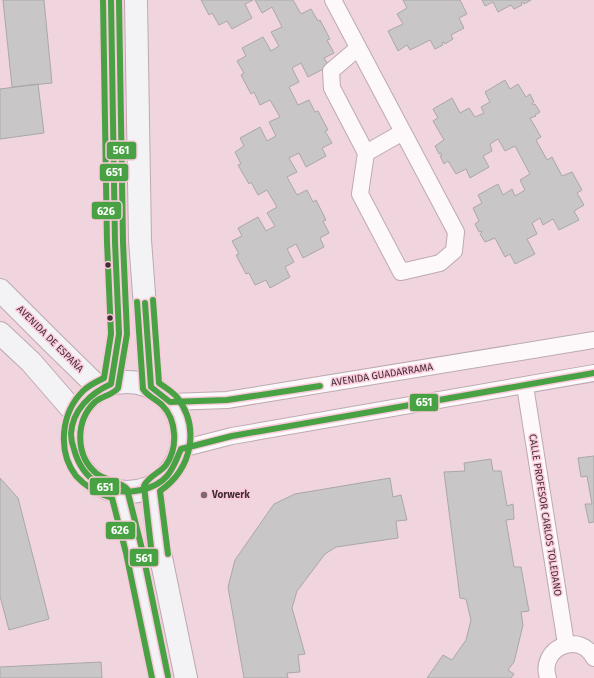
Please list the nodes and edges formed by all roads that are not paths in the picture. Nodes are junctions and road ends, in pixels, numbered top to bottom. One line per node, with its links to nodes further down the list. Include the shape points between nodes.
1 (111, 0): 11 (street, via 115,235 120,334)
2 (136, 0): 13 (street, via 140,240)
3 (333, 0): 4 (street)
4 (358, 48): 5 (street); 6 (street, via 331,71 332,88)
5 (403, 132): 6 (street); 6 (street, via 456,232 454,251 440,263 401,272 360,194)
6 (366, 153)
7 (0, 290): 11 (street, AVENIDA DE ESPAÑA, via 52,342)
8 (0, 333): 15 (street, via 31,362)
9 (594, 340): 14 (street, AVENIDA GUADARRAMA, via 235,399)
10 (594, 374): 12 (street)
11 (106, 386): 13 (street, via 131,382); 15 (street, via 86,399)
12 (525, 386): 16 (street, via 232,436); 19 (street, CALLE PROFESOR CARLOS TOLEDANO)
13 (151, 387): 14 (street)
14 (170, 402): 16 (street, via 178,416 182,432)
15 (76, 414): 18 (street, via 71,434 74,454 84,473 100,486)
16 (181, 449): 17 (street, via 176,464 166,477)
17 (152, 487): 18 (street, via 136,492); 22 (street, via 158,543)
18 (119, 492): 21 (street)
19 (566, 644): 20 (street, via 581,646); 23 (street, via 557,648 551,655 547,663)
20 (594, 658)
21 (160, 678)
22 (186, 678)
23 (548, 678)

